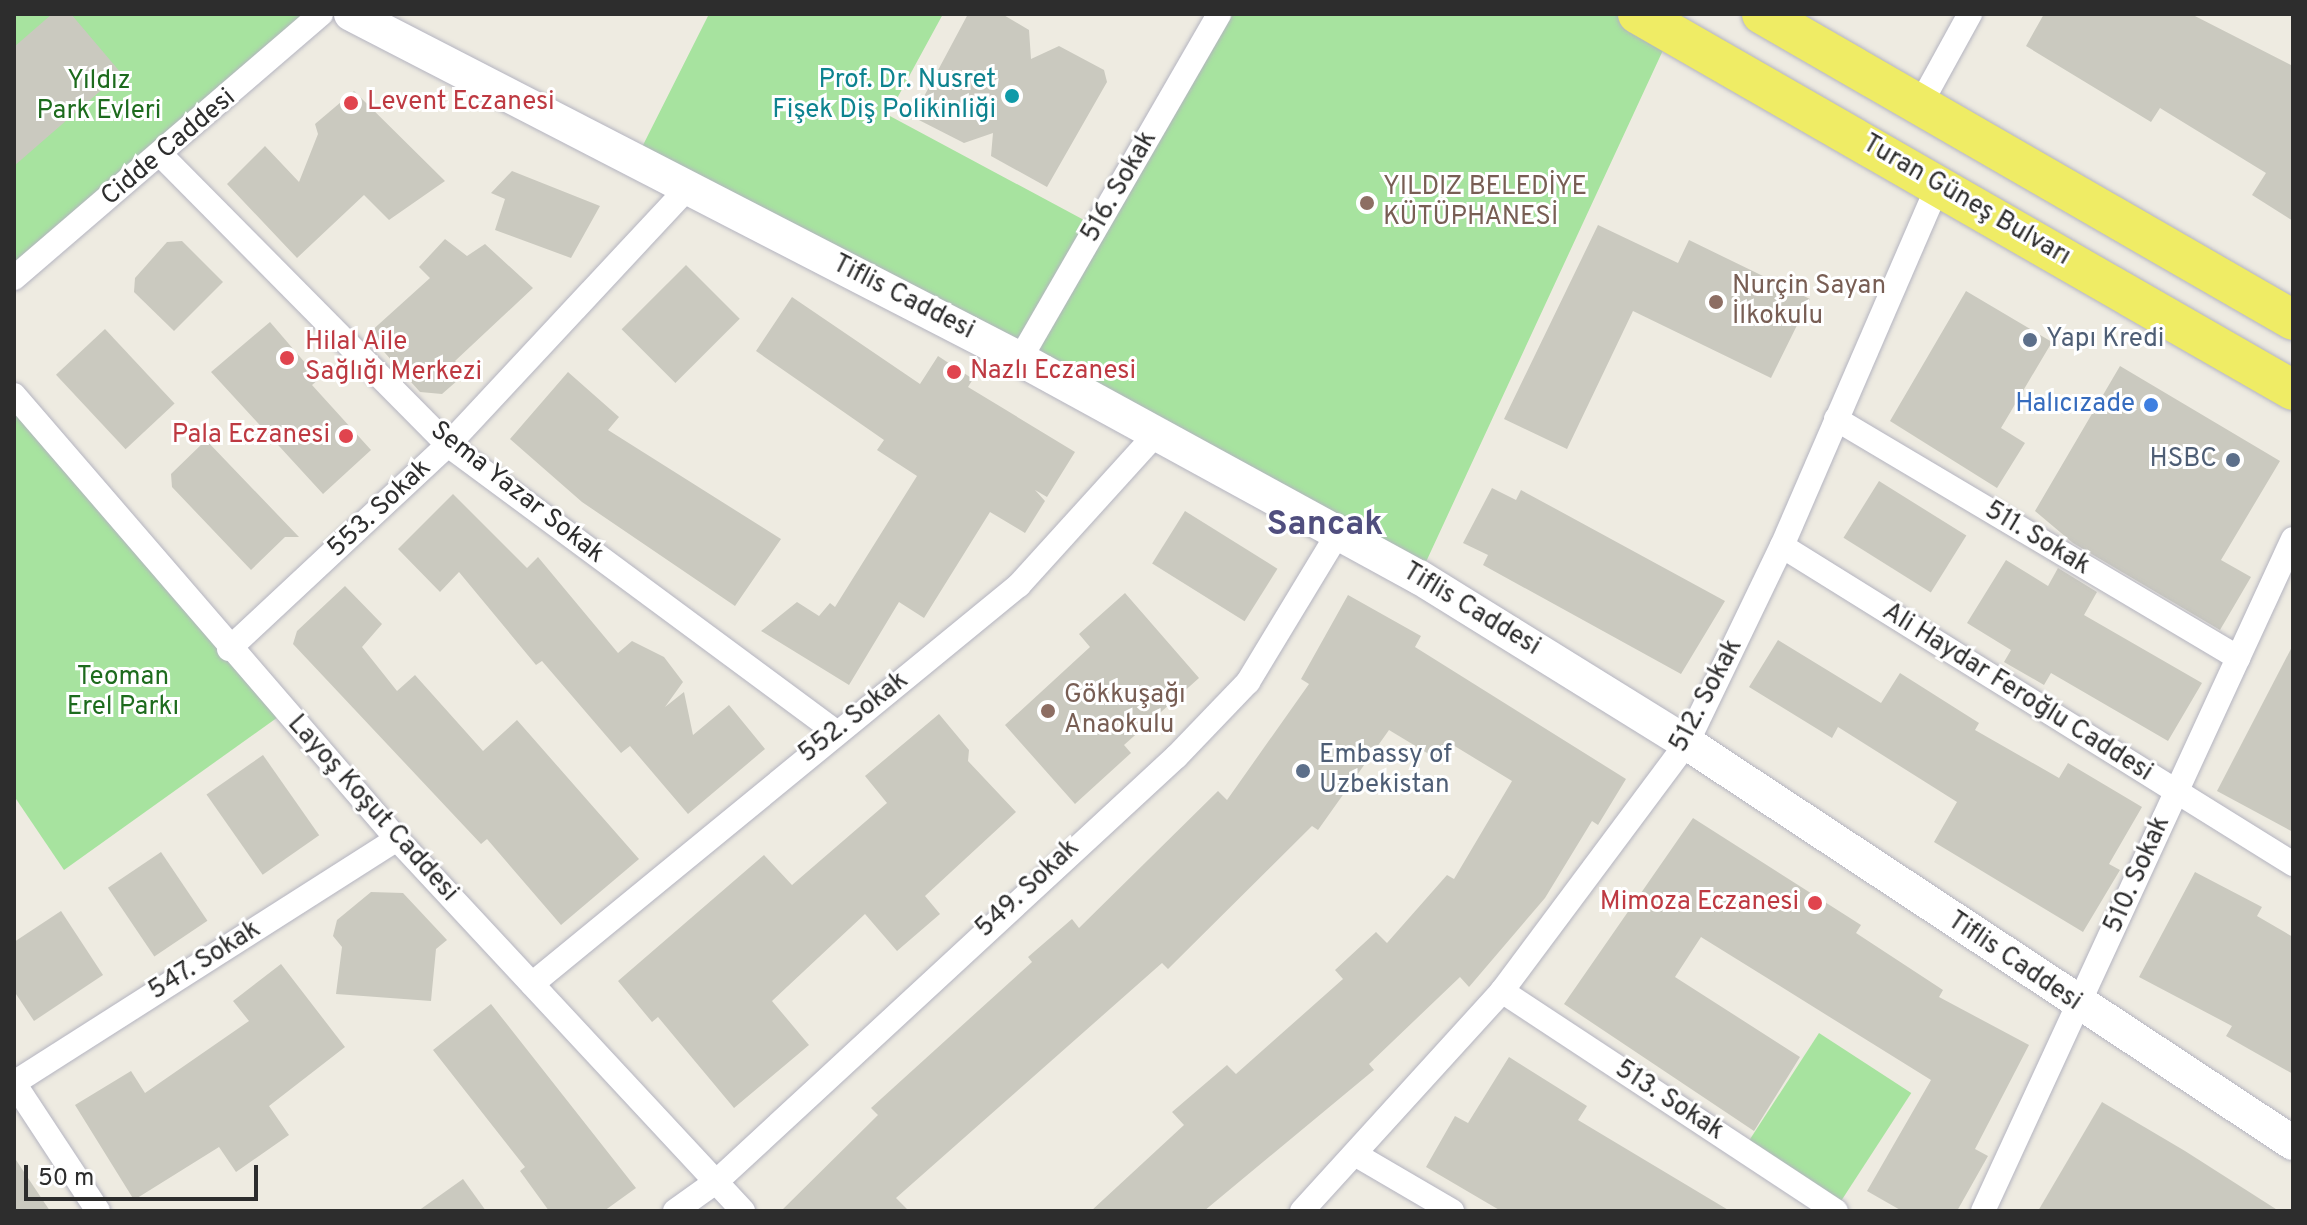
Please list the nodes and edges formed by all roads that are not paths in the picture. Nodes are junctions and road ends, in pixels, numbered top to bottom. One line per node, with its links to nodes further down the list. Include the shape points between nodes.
1 (321, 14): 8 (street, Cidde Caddesi)
2 (351, 14): 10 (street, Tiflis Caddesi)
3 (1219, 14): 13 (street, 516. Sokak)
4 (1638, 14): 9 (main road, Turan Güneş Bulvarı)
5 (1762, 14): 7 (main road)
6 (1970, 14): 7 (street)
7 (1921, 103): 12 (main road)
8 (161, 155): 11 (street, Cidde Caddesi); 18 (street, Sema Yazar Sokak)
9 (1938, 186): 14 (main road, Turan Güneş Bulvarı); 16 (street, 512. Sokak)
10 (689, 187): 13 (street, Tiflis Caddesi); 18 (street, 553. Sokak)
11 (14, 278)
12 (2293, 320)
13 (1020, 359): 17 (street, Tiflis Caddesi)
14 (2293, 390)
15 (14, 395): 22 (street, Layoş Koşut Caddesi)
16 (1836, 419): 21 (street, 512. Sokak); 23 (street, 511. Sokak)
17 (1157, 433): 19 (street, Tiflis Caddesi); 24 (street, 552. Sokak, via 1019,585)
18 (448, 445): 22 (street, 553. Sokak); 24 (street, Sema Yazar Sokak)
19 (1339, 532): 25 (street, Tiflis Caddesi); 35 (street, 549. Sokak, via 1248,682 1177,756)
20 (2293, 539): 23 (street, 510. Sokak)
21 (1782, 546): 25 (street, 512. Sokak); 26 (street, Ali Haydar Feroğlu Caddesi)
22 (229, 649): 27 (street, Layoş Koşut Caddesi)
23 (2238, 658): 26 (street, 510. Sokak)
24 (834, 731): 29 (street, 552. Sokak)
25 (1687, 743): 30 (street, 512. Sokak); 31 (street, Tiflis Caddesi)
26 (2175, 792): 28 (street, Ali Haydar Feroğlu Caddesi); 31 (street, 510. Sokak)
27 (397, 839): 29 (street, Layoş Koşut Caddesi); 32 (street, 547. Sokak)
28 (2293, 864)
29 (532, 984): 35 (street, Layoş Koşut Caddesi)
30 (1502, 991): 34 (street, 512. Sokak); 41 (street, 513. Sokak)
31 (2078, 1006): 33 (street, Tiflis Caddesi); 42 (street, 510. Sokak)
32 (14, 1083): 36 (street)
33 (2293, 1143)
34 (1358, 1156): 39 (street, 512. Sokak); 40 (street)
35 (717, 1181): 37 (street, 549. Sokak); 38 (street, Layoş Koşut Caddesi)
36 (98, 1211)
37 (675, 1211)
38 (743, 1211)
39 (1302, 1211)
40 (1452, 1211)
41 (1836, 1211)
42 (1983, 1211)

